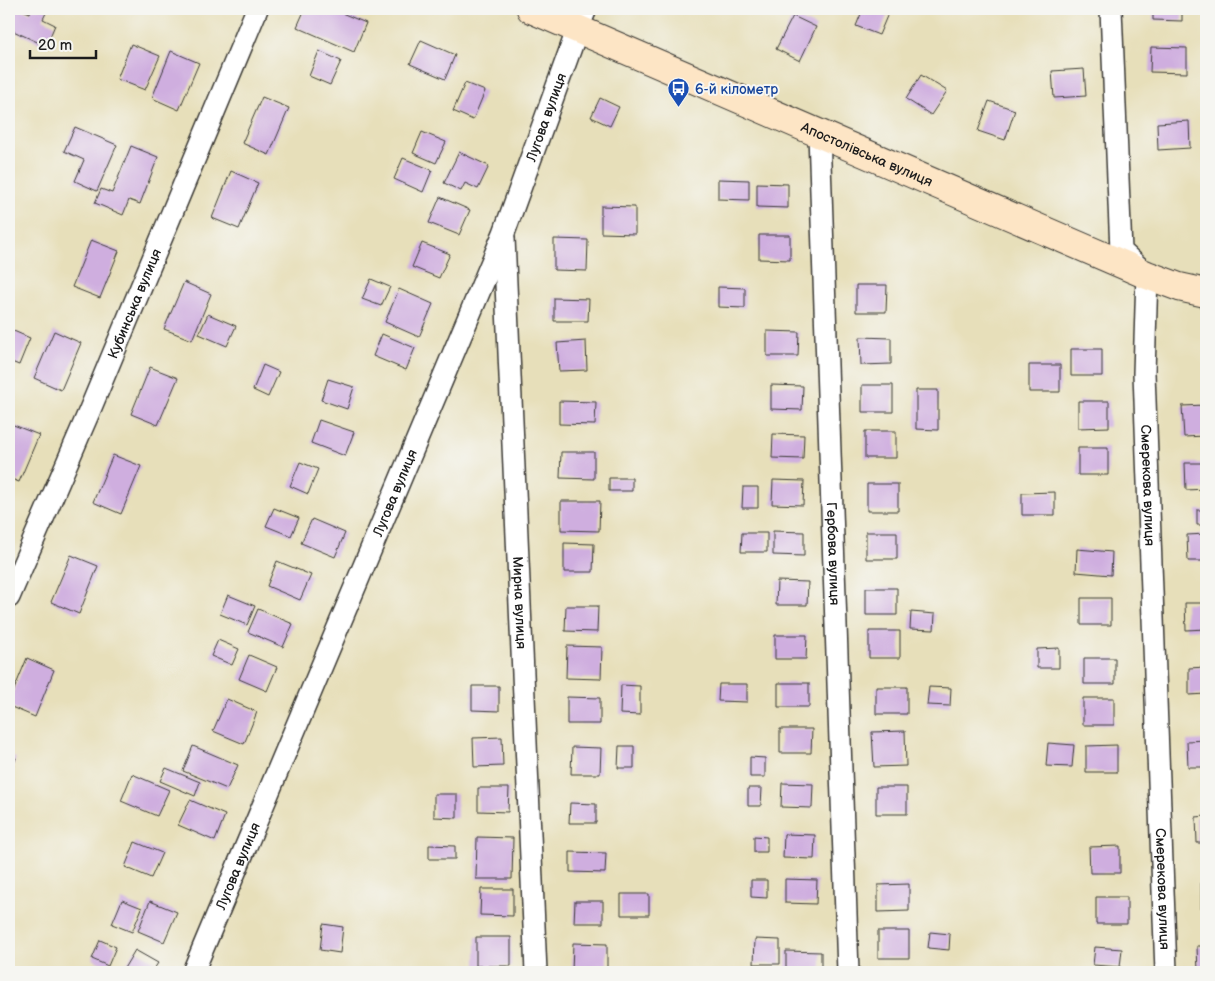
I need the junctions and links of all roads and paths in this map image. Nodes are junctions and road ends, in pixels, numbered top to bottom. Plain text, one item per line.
1 (257, 9) edge
2 (532, 9) edge
3 (1111, 9) edge
4 (582, 18) edge
5 (819, 134) junction
6 (504, 233) junction
7 (1148, 275) junction
8 (1206, 293) edge
9 (9, 597) edge
10 (194, 972) edge
11 (536, 972) edge
12 (848, 972) edge
13 (1166, 972) edge

1 - 9 street, Кубинська вулиця
2 - 4 street, Апостолівська вулиця
3 - 7 street
4 - 5 street, Апостолівська вулиця
4 - 6 street, Лугова вулиця
5 - 7 street, Апостолівська вулиця
5 - 12 street, Гербова вулиця
6 - 10 street, Лугова вулиця
6 - 11 street, Мирна вулиця
7 - 8 street, Апостолівська вулиця
7 - 13 street, Смерекова вулиця

